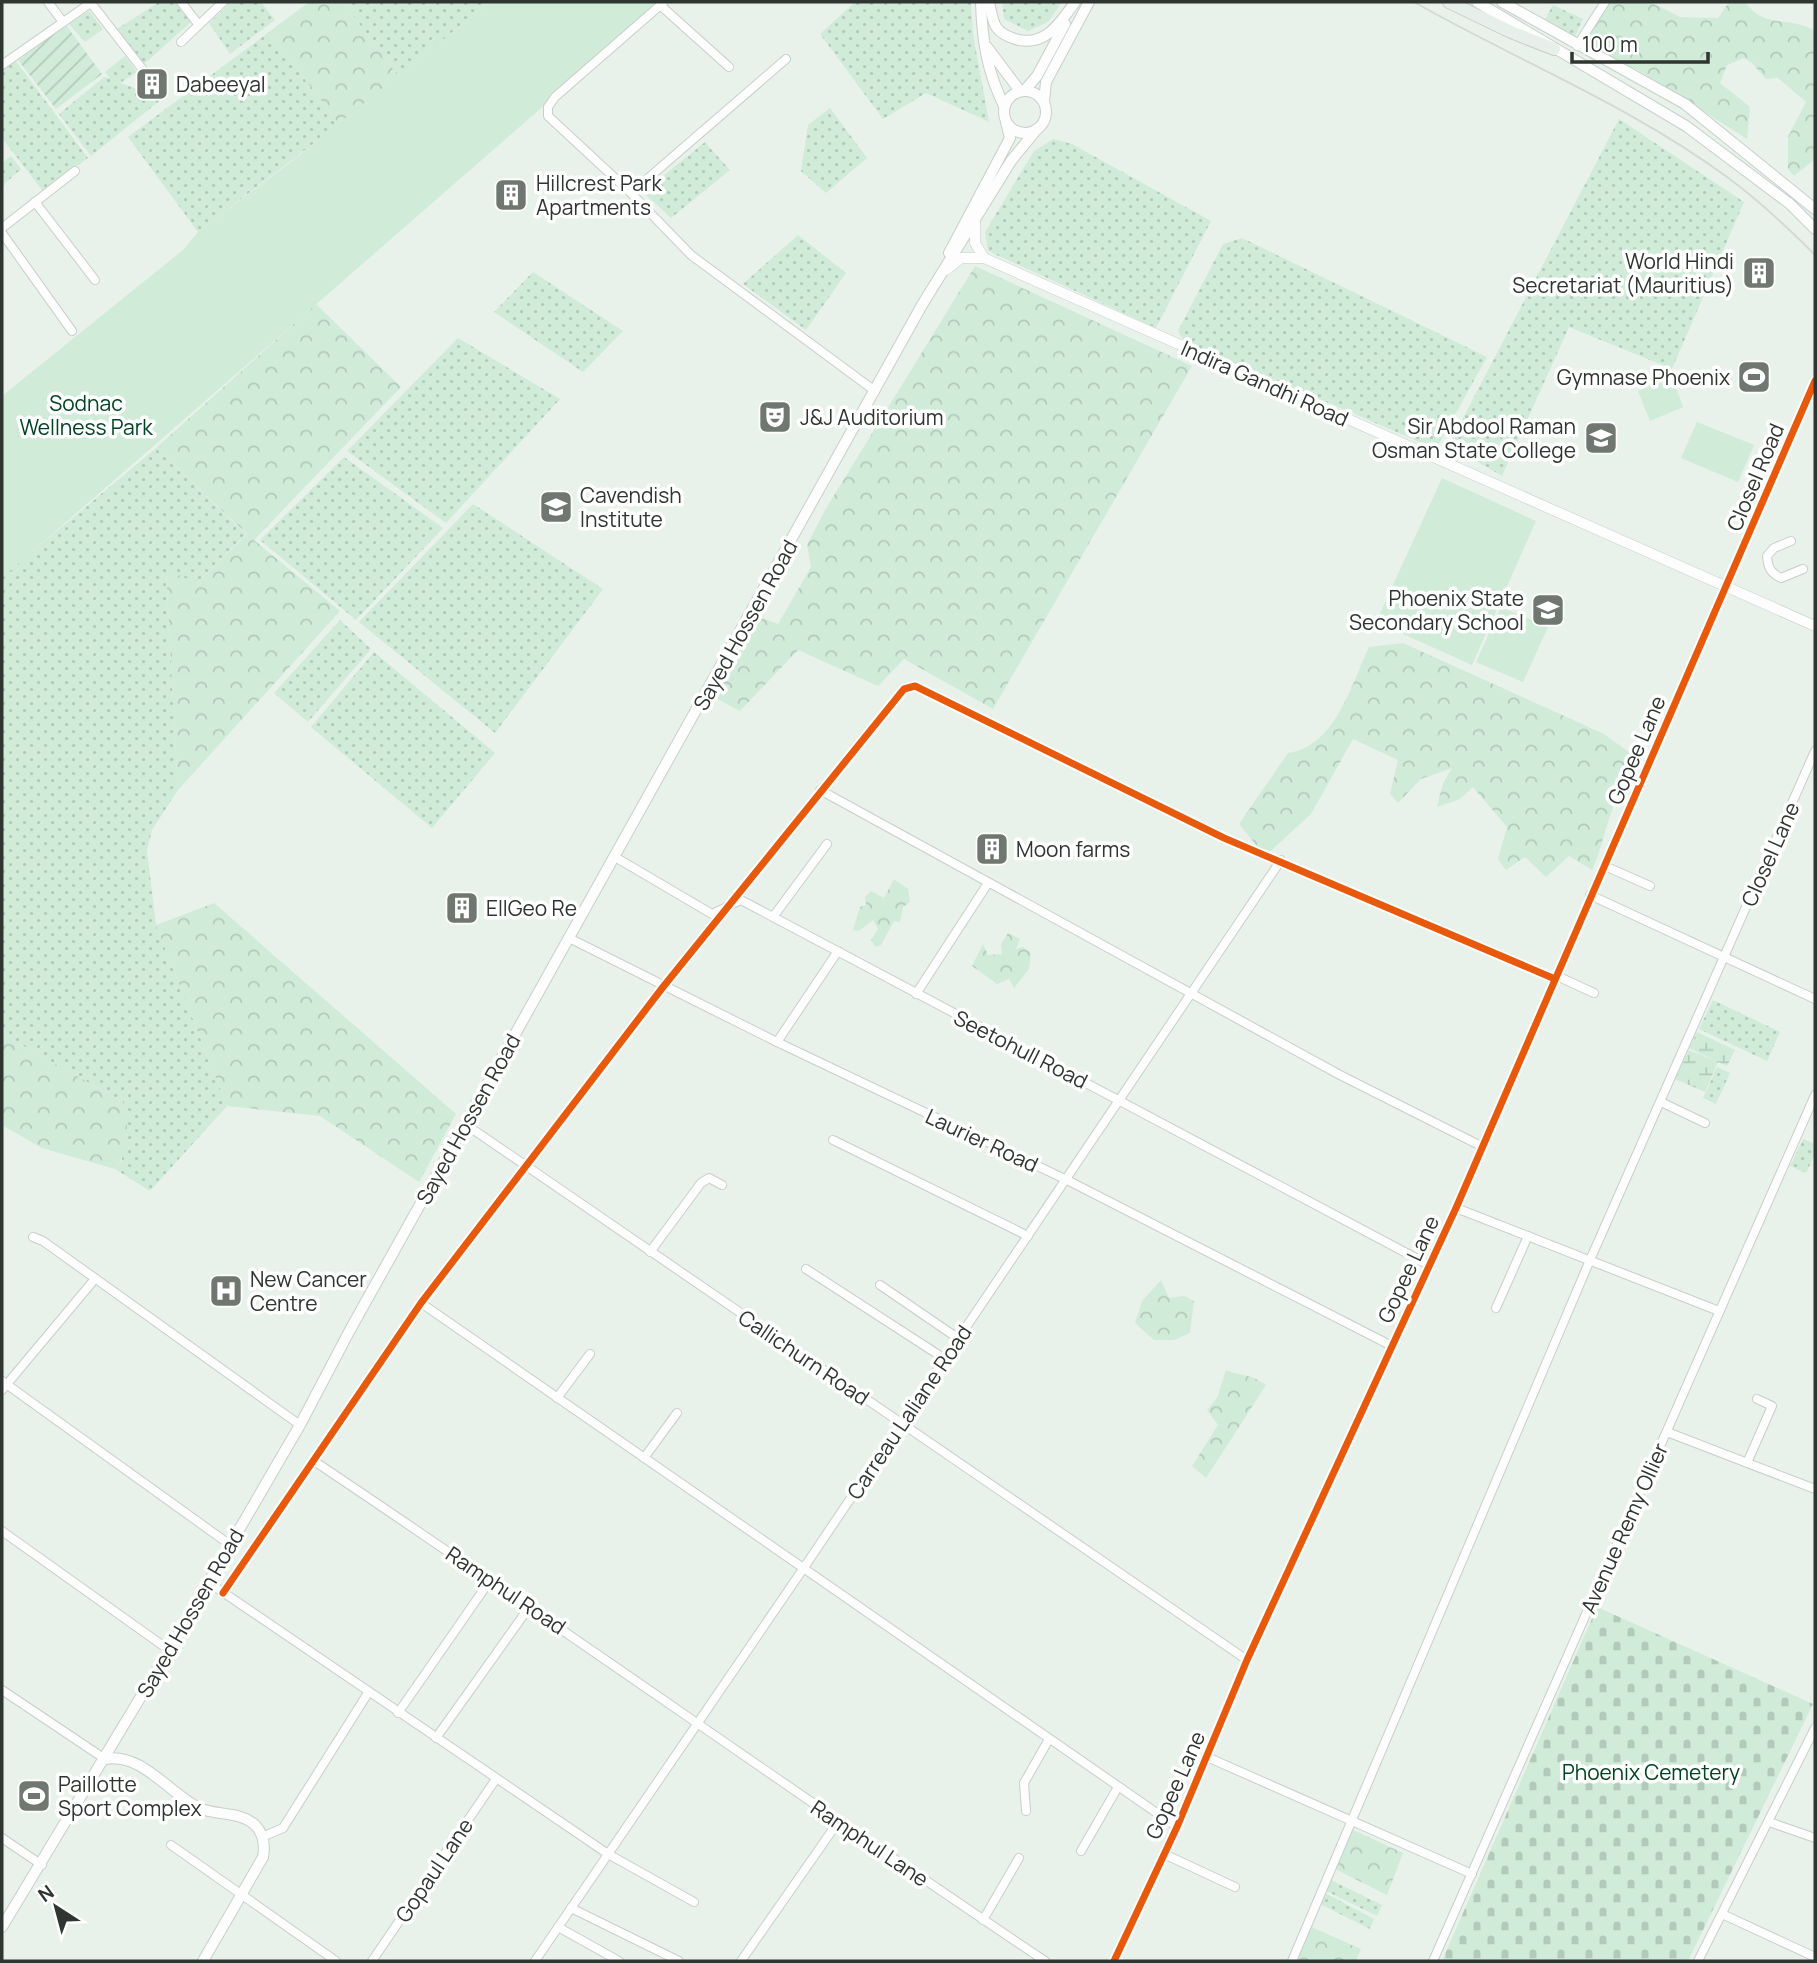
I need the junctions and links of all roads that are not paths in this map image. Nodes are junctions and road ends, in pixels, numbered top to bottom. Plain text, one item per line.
1 (48, 2) edge
2 (92, 2) edge
3 (181, 2) edge
4 (223, 2) edge
5 (981, 2) edge
6 (989, 2) edge
7 (1076, 2) edge
8 (1089, 2) edge
9 (1449, 2) edge
10 (1477, 2) edge
11 (1502, 2) edge
12 (1605, 2) edge
13 (662, 3) edge
14 (63, 22) junction
15 (199, 25) junction
16 (982, 38) junction
17 (181, 42) dead end
18 (1577, 46) junction
19 (1554, 49) junction
20 (786, 59) dead end
21 (2, 65) edge
22 (729, 67) dead end
23 (147, 75) dead end
24 (1023, 91) junction
25 (1044, 102) junction
26 (1004, 106) junction
27 (1006, 122) junction
28 (1037, 129) junction
29 (75, 172) dead end
30 (631, 193) junction
31 (35, 202) junction
32 (1815, 209) edge
33 (975, 223) junction
34 (2, 228) edge
35 (1815, 229) edge
36 (2, 233) edge
37 (984, 258) junction
38 (941, 276) junction
39 (95, 280) dead end
40 (929, 293) junction
41 (72, 331) dead end
42 (1815, 381) edge
43 (875, 391) junction
44 (1791, 541) dead end
45 (1803, 569) dead end
46 (1726, 587) junction
47 (1815, 626) edge
48 (1815, 751) edge
49 (820, 790) junction
50 (827, 844) dead end
51 (615, 857) junction
52 (1281, 860) junction
53 (1605, 866) junction
54 (988, 883) junction
55 (1650, 886) dead end
56 (1590, 895) junction
57 (727, 907) junction
58 (774, 917) junction
59 (569, 938) junction
60 (838, 951) junction
61 (1725, 957) junction
62 (1556, 978) junction
63 (663, 987) junction
64 (1192, 993) junction
65 (1594, 993) dead end
66 (916, 994) junction
67 (1815, 999) edge
68 (777, 1042) junction
69 (1815, 1096) edge
70 (1120, 1100) junction
71 (1661, 1101) junction
72 (1705, 1123) dead end
73 (465, 1124) junction
74 (832, 1140) dead end
75 (1480, 1146) junction
76 (527, 1168) junction
77 (1067, 1180) junction
78 (722, 1185) dead end
79 (1456, 1208) junction
80 (1028, 1236) junction
81 (1528, 1236) junction
82 (33, 1237) dead end
83 (650, 1252) junction
84 (1590, 1261) junction
85 (1429, 1265) junction
86 (806, 1269) dead end
87 (94, 1280) junction
88 (880, 1284) dead end
89 (421, 1303) junction
90 (1496, 1308) dead end
91 (1719, 1311) junction
92 (959, 1339) junction
93 (1392, 1346) junction
94 (590, 1354) dead end
95 (945, 1359) junction
96 (3, 1385) edge
97 (557, 1398) junction
98 (1757, 1399) dead end
99 (677, 1413) dead end
100 (900, 1423) junction
101 (300, 1425) junction
102 (1667, 1432) junction
103 (643, 1458) junction
104 (314, 1461) junction
105 (1746, 1463) junction
106 (1815, 1489) edge
107 (2, 1531) edge
108 (229, 1545) junction
109 (803, 1569) junction
110 (491, 1579) junction
111 (208, 1581) junction
112 (223, 1593) junction
113 (530, 1606) junction
114 (169, 1650) junction
115 (1247, 1660) junction
116 (2, 1690) edge
117 (368, 1693) junction
118 (398, 1713) junction
119 (697, 1723) junction
120 (1815, 1728) edge
121 (122, 1730) junction
122 (436, 1738) junction
123 (1049, 1739) junction
124 (126, 1757) junction
125 (1208, 1757) junction
126 (105, 1759) junction
127 (496, 1780) junction
128 (1118, 1787) junction
129 (1026, 1811) dead end
130 (1352, 1821) junction
131 (838, 1822) junction
132 (1769, 1822) junction
133 (1177, 1827) junction
134 (262, 1837) junction
135 (2, 1838) edge
136 (1815, 1838) edge
137 (171, 1845) dead end
138 (1082, 1851) dead end
139 (608, 1854) junction
140 (1164, 1854) junction
141 (1019, 1858) dead end
142 (42, 1865) junction
143 (1472, 1874) junction
144 (1235, 1887) dead end
145 (244, 1894) junction
146 (694, 1902) dead end
147 (571, 1908) junction
148 (1722, 1914) junction
149 (983, 1920) junction
150 (2, 1927) edge
151 (558, 1927) junction
152 (1815, 1958) edge
153 (203, 1961) edge
154 (336, 1961) edge
155 (372, 1961) edge
156 (535, 1961) edge
157 (619, 1961) edge
158 (679, 1961) edge
159 (741, 1961) edge
160 (1045, 1961) edge
161 (1114, 1961) edge
162 (1292, 1961) edge
163 (1433, 1961) edge
164 (1698, 1961) edge

1 - 14 street
2 - 14 street
2 - 23 street
3 - 15 street
4 - 15 street
5 - 16 main road
6 - 7 main road
7 - 24 main road
8 - 25 main road
9 - 19 highway
10 - 19 main road
11 - 18 main road
12 - 18 street
13 - 22 street
13 - 30 street
14 - 21 street
15 - 17 street
16 - 24 main road
16 - 26 main road
18 - 32 main road
19 - 35 main road
20 - 30 street
24 - 25 main road
24 - 26 main road
25 - 28 main road
26 - 27 main road
27 - 28 main road
27 - 40 main road
28 - 33 main road
29 - 31 street
30 - 43 street
31 - 34 street
31 - 39 street
33 - 37 street
33 - 38 main road
36 - 41 street
37 - 38 street
37 - 46 street, Indira Gandhi Road
38 - 40 main road
40 - 43 main road, Sayed Hossen Road
42 - 46 street, Closel Road
43 - 51 main road, Sayed Hossen Road
44 - 45 street
46 - 47 street, Indira Gandhi Road
46 - 53 street, Gopee Lane
48 - 61 street, Closel Lane
49 - 52 street
49 - 54 street
49 - 57 street
50 - 58 street
51 - 57 street, Seetohull Road
51 - 59 main road, Sayed Hossen Road
52 - 62 street
52 - 64 street, Carreau Laliane Road
53 - 55 street
53 - 56 street, Gopee Lane
54 - 64 street
54 - 66 street
56 - 61 street
56 - 62 street, Gopee Lane
57 - 58 street, Seetohull Road
57 - 63 street
58 - 60 street, Seetohull Road
59 - 63 street, Laurier Road
59 - 73 main road, Sayed Hossen Road
60 - 66 street, Seetohull Road
60 - 68 street
61 - 67 street
61 - 71 street, Closel Lane
62 - 65 street
62 - 75 street, Gopee Lane
63 - 68 street, Laurier Road
63 - 76 street
64 - 70 street, Carreau Laliane Road
64 - 75 street
66 - 70 street, Seetohull Road
68 - 77 street, Laurier Road
69 - 91 street, Avenue Remy Ollier
70 - 77 street, Carreau Laliane Road
70 - 85 street, Seetohull Road
71 - 72 street
71 - 84 street, Closel Lane
73 - 76 street, Callichurn Road
73 - 101 main road, Sayed Hossen Road
74 - 80 street
75 - 79 street, Gopee Lane
76 - 83 street, Callichurn Road
76 - 89 street
77 - 80 street, Carreau Laliane Road
77 - 93 street, Laurier Road
78 - 83 street
79 - 81 street
79 - 85 street, Gopee Lane
80 - 92 street, Carreau Laliane Road
81 - 84 street
81 - 90 street
82 - 87 street
83 - 100 street, Callichurn Road
84 - 91 street
84 - 130 street, Closel Lane
85 - 93 street, Gopee Lane
86 - 95 street
87 - 96 street
87 - 101 street
88 - 92 street
89 - 97 street
89 - 104 street
91 - 102 street, Avenue Remy Ollier
92 - 95 street, Carreau Laliane Road
93 - 115 street, Gopee Lane
94 - 97 street
95 - 100 street, Carreau Laliane Road
96 - 108 street
97 - 103 street
98 - 105 street
99 - 103 street
100 - 109 street, Carreau Laliane Road
100 - 115 street, Callichurn Road
101 - 108 main road, Sayed Hossen Road
102 - 105 street
102 - 143 street, Avenue Remy Ollier
103 - 109 street
104 - 110 street, Ramphul Road
104 - 112 street
105 - 106 street
107 - 114 street
108 - 111 main road, Sayed Hossen Road
109 - 119 street, Carreau Laliane Road
109 - 123 street
110 - 113 street, Ramphul Road
110 - 118 street
111 - 112 street
111 - 114 main road, Sayed Hossen Road
112 - 117 street
113 - 119 street, Ramphul Road
113 - 122 street
114 - 121 main road, Sayed Hossen Road
115 - 125 street, Gopee Lane
116 - 126 street
117 - 118 street
117 - 134 street
118 - 122 street
119 - 131 street, Ramphul Lane
119 - 139 street, Carreau Laliane Road
120 - 132 street
121 - 124 main road
121 - 126 main road, Sayed Hossen Road
122 - 127 street
123 - 128 street
123 - 129 street
124 - 126 main road
124 - 134 main road
125 - 130 street
125 - 133 street, Gopee Lane
126 - 142 main road, Sayed Hossen Road
127 - 139 street
127 - 155 street, Gopaul Lane
128 - 133 street
128 - 138 street
130 - 143 street
130 - 162 street, Closel Lane
131 - 149 street, Ramphul Lane
131 - 159 street
132 - 136 street
132 - 148 street
133 - 140 street, Gopee Lane
134 - 145 main road
135 - 142 street
137 - 145 street
139 - 146 street
139 - 147 street, Carreau Laliane Road
140 - 144 street
140 - 161 street, Gopee Lane
141 - 149 street
142 - 150 main road, Sayed Hossen Road
143 - 163 street, Avenue Remy Ollier
145 - 153 main road
145 - 154 street
147 - 151 street, Carreau Laliane Road
147 - 158 street
148 - 152 street
148 - 164 street
149 - 160 street, Ramphul Lane
151 - 156 street, Carreau Laliane Road
151 - 157 street

